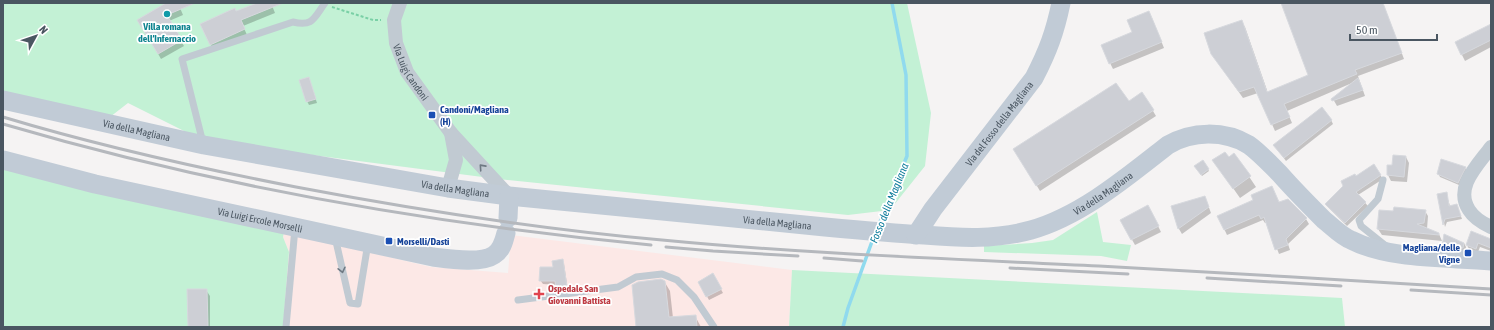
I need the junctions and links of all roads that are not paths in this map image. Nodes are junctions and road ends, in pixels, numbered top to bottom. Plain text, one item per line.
1 (400, 3) edge
2 (1061, 3) edge
3 (327, 5) edge
4 (3, 100) edge
5 (452, 133) junction
6 (204, 145) junction
7 (1491, 147) edge
8 (3, 160) edge
9 (1383, 180) dead end
10 (448, 188) junction
11 (509, 196) junction
12 (295, 227) junction
13 (1491, 227) edge
14 (907, 234) junction
15 (334, 236) junction
16 (368, 243) junction
17 (1395, 254) junction
18 (1491, 261) edge
19 (518, 300) dead end
20 (286, 327) edge
21 (714, 327) edge

1 - 5 street, Via Luigi Candoni
2 - 14 main road, Via del Fosso della Magliana
3 - 6 lane
4 - 6 main road, Via della Magliana
5 - 10 street, Via Luigi Candoni
11 -> 5 street, Via Luigi Candoni
6 - 10 main road, Via della Magliana
7 - 13 street
8 - 12 main road, Via Luigi Ercole Morselli
9 - 17 lane
10 - 11 main road, Via della Magliana
11 - 14 main road, Via della Magliana
11 - 16 main road, Via Luigi Ercole Morselli
12 - 15 main road, Via Luigi Ercole Morselli
12 - 20 lane
14 - 17 main road, Via della Magliana
15 - 16 main road, Via Luigi Ercole Morselli
15 -> 16 lane
17 - 18 main road, Via della Magliana
19 - 21 lane

